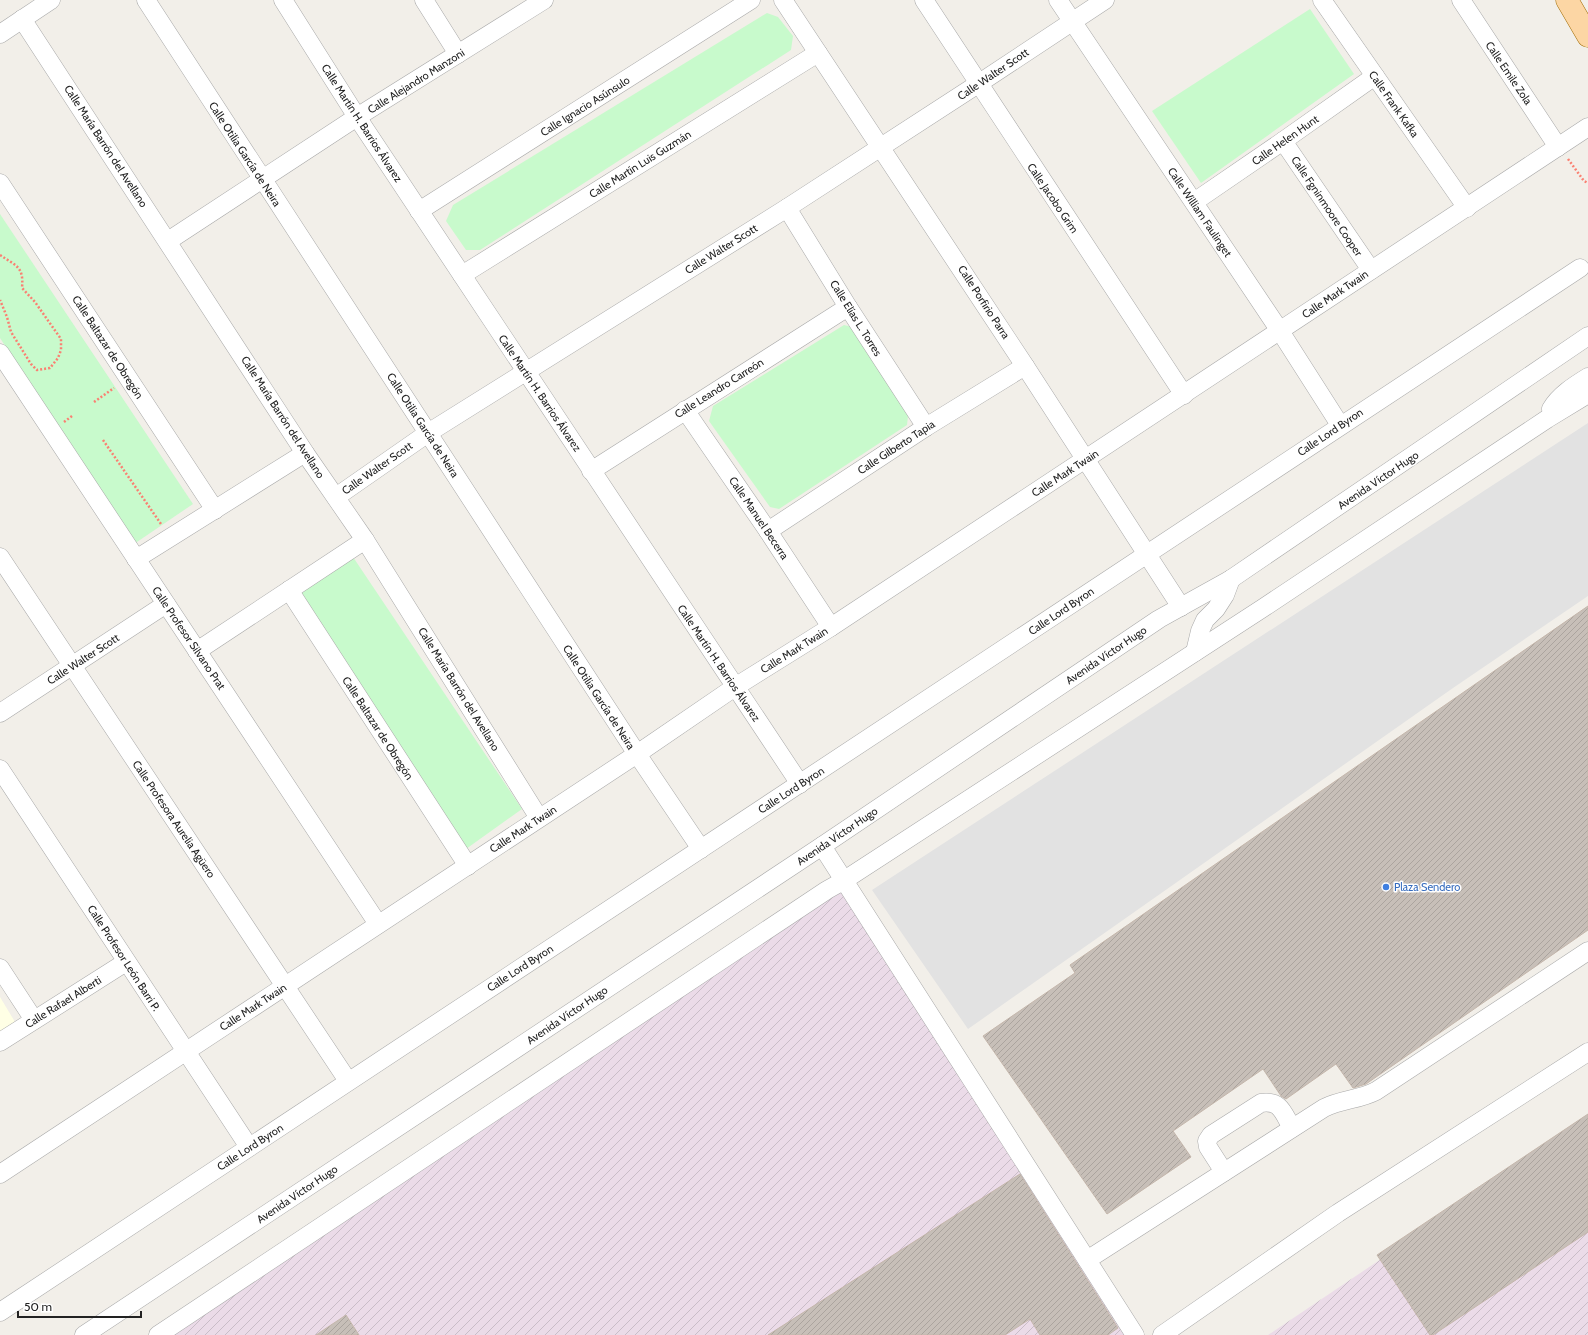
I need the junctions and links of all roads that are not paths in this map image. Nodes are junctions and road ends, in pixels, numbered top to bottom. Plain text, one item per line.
1 (51, 0) edge
2 (146, 0) edge
3 (283, 0) edge
4 (424, 0) edge
5 (544, 0) edge
6 (752, 0) edge
7 (783, 0) edge
8 (924, 0) edge
9 (1058, 0) edge
10 (1105, 0) edge
11 (1322, 0) edge
12 (1461, 0) edge
13 (1567, 0) edge
14 (22, 19) junction
15 (1072, 22) junction
16 (0, 34) edge
17 (1588, 36) edge
18 (818, 52) junction
19 (458, 54) junction
20 (1375, 76) junction
21 (978, 84) junction
22 (357, 118) junction
23 (1588, 127) edge
24 (1283, 141) junction
25 (881, 146) junction
26 (1558, 147) junction
27 (262, 179) junction
28 (0, 184) edge
29 (1194, 202) junction
30 (787, 208) junction
31 (1467, 208) junction
32 (419, 211) junction
33 (168, 241) junction
34 (1580, 268) dead end
35 (1371, 270) junction
36 (462, 275) junction
37 (848, 307) junction
38 (1280, 331) junction
39 (1588, 336) edge
40 (0, 353) edge
41 (1025, 366) junction
42 (525, 371) junction
43 (1588, 377) edge
44 (1588, 394) edge
45 (1184, 395) junction
46 (685, 410) junction
47 (1547, 419) junction
48 (1340, 425) junction
49 (926, 428) junction
50 (428, 433) junction
51 (306, 453) junction
52 (1085, 459) junction
53 (591, 471) junction
54 (336, 497) junction
55 (215, 510) junction
56 (768, 531) junction
57 (365, 540) junction
58 (1147, 554) junction
59 (0, 557) edge
60 (136, 559) junction
61 (1231, 579) junction
62 (289, 590) junction
63 (166, 604) junction
64 (1181, 607) junction
65 (831, 627) junction
66 (197, 651) junction
67 (1195, 652) junction
68 (71, 666) junction
69 (735, 687) junction
70 (0, 713) edge
71 (637, 754) junction
72 (0, 769) edge
73 (800, 784) junction
74 (539, 818) junction
75 (822, 846) junction
76 (701, 849) junction
77 (468, 866) junction
78 (843, 881) junction
79 (378, 924) junction
80 (1588, 951) edge
81 (126, 962) junction
82 (0, 968) edge
83 (286, 985) junction
84 (34, 1020) junction
85 (0, 1042) edge
86 (185, 1051) junction
87 (1588, 1052) edge
88 (348, 1081) junction
89 (1292, 1128) junction
90 (249, 1147) junction
91 (1224, 1172) junction
92 (0, 1174) edge
93 (1087, 1260) junction
94 (0, 1312) edge
95 (84, 1335) edge
96 (158, 1335) edge
97 (1135, 1335) edge
98 (1162, 1335) edge

1 - 14 street
2 - 27 street, Calle Otilia García de Neira
3 - 22 street, Calle Martín H. Barrios Álvarez
4 - 19 street
5 - 19 street, Calle Alejandro Manzoni
6 - 32 street, Calle Ignacio Asúnsulo
7 - 18 street, Calle Porfirio Parra
8 - 21 street, Calle Jacobo Grim
9 - 15 street, Calle William Faulinget
10 - 15 street, Calle Walter Scott
11 - 20 street, Calle Frank Kafka
12 - 26 street, Calle Emile Zola
13 - 17 main road
14 - 16 street
14 - 33 street, Calle María Barrón del Avellano
15 - 21 street, Calle Walter Scott
15 - 29 street, Calle William Faulinget
18 - 25 street, Calle Porfirio Parra
18 - 36 street, Calle Martín Luis Guzmán
19 - 22 street, Calle Alejandro Manzoni
20 - 24 street, Calle Helen Hunt
20 - 31 street, Calle Frank Kafka
21 - 25 street, Calle Walter Scott
21 - 45 street, Calle Jacobo Grim
22 - 27 street, Calle Alejandro Manzoni
22 - 32 street, Calle Martín H. Barrios Álvarez
23 - 26 street, Calle Mark Twain
24 - 29 street, Calle Helen Hunt
24 - 35 street, Calle Fgninmoore Cooper
25 - 30 street, Calle Walter Scott
25 - 41 street, Calle Porfirio Parra
26 - 31 street, Calle Mark Twain
27 - 33 street, Calle Alejandro Manzoni
27 - 50 street, Calle Otilia García de Neira
28 - 55 street, Calle Baltazar de Obregón
29 - 38 street, Calle William Faulinget
30 - 37 street, Calle Elías L. Torres
30 - 42 street, Calle Walter Scott
31 - 35 street, Calle Mark Twain
32 - 36 street, Calle Martín H. Barrios Álvarez
33 - 51 street, Calle María Barrón del Avellano
34 - 48 street, Calle Lord Byron
35 - 38 street, Calle Mark Twain
36 - 42 street, Calle Martín H. Barrios Álvarez
37 - 46 street, Calle Leandro Carreón
37 - 49 street, Calle Elías L. Torres
38 - 45 street, Calle Mark Twain
38 - 48 street, Calle William Faulinget
39 - 61 street, Avenida Víctor Hugo
40 - 60 street, Calle Profesor Silvano Prat
41 - 49 street, Calle Gilberto Tapia
41 - 52 street, Calle Porfirio Parra
42 - 50 street, Calle Walter Scott
42 - 53 street, Calle Martín H. Barrios Álvarez
43 - 47 street
44 - 47 street
45 - 52 street, Calle Mark Twain
46 - 53 street, Calle Leandro Carreón
46 - 56 street, Calle Manuel Becerra
47 - 67 street
48 - 58 street, Calle Lord Byron
49 - 56 street, Calle Gilberto Tapia
50 - 54 street, Calle Walter Scott
50 - 71 street, Calle Otilia García de Neira
51 - 54 street, Calle María Barrón del Avellano
51 - 55 street
52 - 58 street, Calle Porfirio Parra
52 - 65 street, Calle Mark Twain
53 - 69 street, Calle Martín H. Barrios Álvarez
54 - 57 street, Calle María Barrón del Avellano
55 - 60 street
56 - 65 street, Calle Manuel Becerra
57 - 62 street
57 - 74 street, Calle María Barrón del Avellano
58 - 64 street, Calle Porfirio Parra
58 - 73 street, Calle Lord Byron
59 - 68 street, Calle Profesora Aurelia Agüero
60 - 63 street, Calle Profesor Silvano Prat
61 - 64 street, Avenida Víctor Hugo
61 - 67 street
62 - 66 street
62 - 77 street, Calle Baltazar de Obregón
63 - 66 street, Calle Profesor Silvano Prat
63 - 68 street, Calle Walter Scott
64 - 75 street, Avenida Víctor Hugo
65 - 69 street, Calle Mark Twain
66 - 79 street, Calle Profesor Silvano Prat
67 - 78 street
68 - 70 street, Calle Walter Scott
68 - 83 street, Calle Profesora Aurelia Agüero
69 - 71 street, Calle Mark Twain
69 - 73 street, Calle Martín H. Barrios Álvarez
71 - 74 street, Calle Mark Twain
71 - 76 street, Calle Otilia García de Neira
72 - 81 street, Calle Profesor León Barri P.
73 - 76 street, Calle Lord Byron
74 - 77 street, Calle Mark Twain
75 - 78 street
75 - 95 street, Avenida Víctor Hugo
76 - 88 street, Calle Lord Byron
77 - 79 street, Calle Mark Twain
78 - 93 street
78 - 96 street
79 - 83 street, Calle Mark Twain
80 - 89 street
81 - 84 street, Calle Rafael Alberti
81 - 86 street, Calle Profesor León Barri P.
82 - 84 street
83 - 86 street, Calle Mark Twain
83 - 88 street, Calle Profesora Aurelia Agüero
84 - 85 street, Calle Rafael Alberti
86 - 90 street, Calle Profesor León Barri P.
86 - 92 street, Calle Mark Twain
87 - 98 street
88 - 90 street, Calle Lord Byron
89 - 91 street
89 - 91 street
90 - 94 street, Calle Lord Byron
91 - 93 street
93 - 97 street

